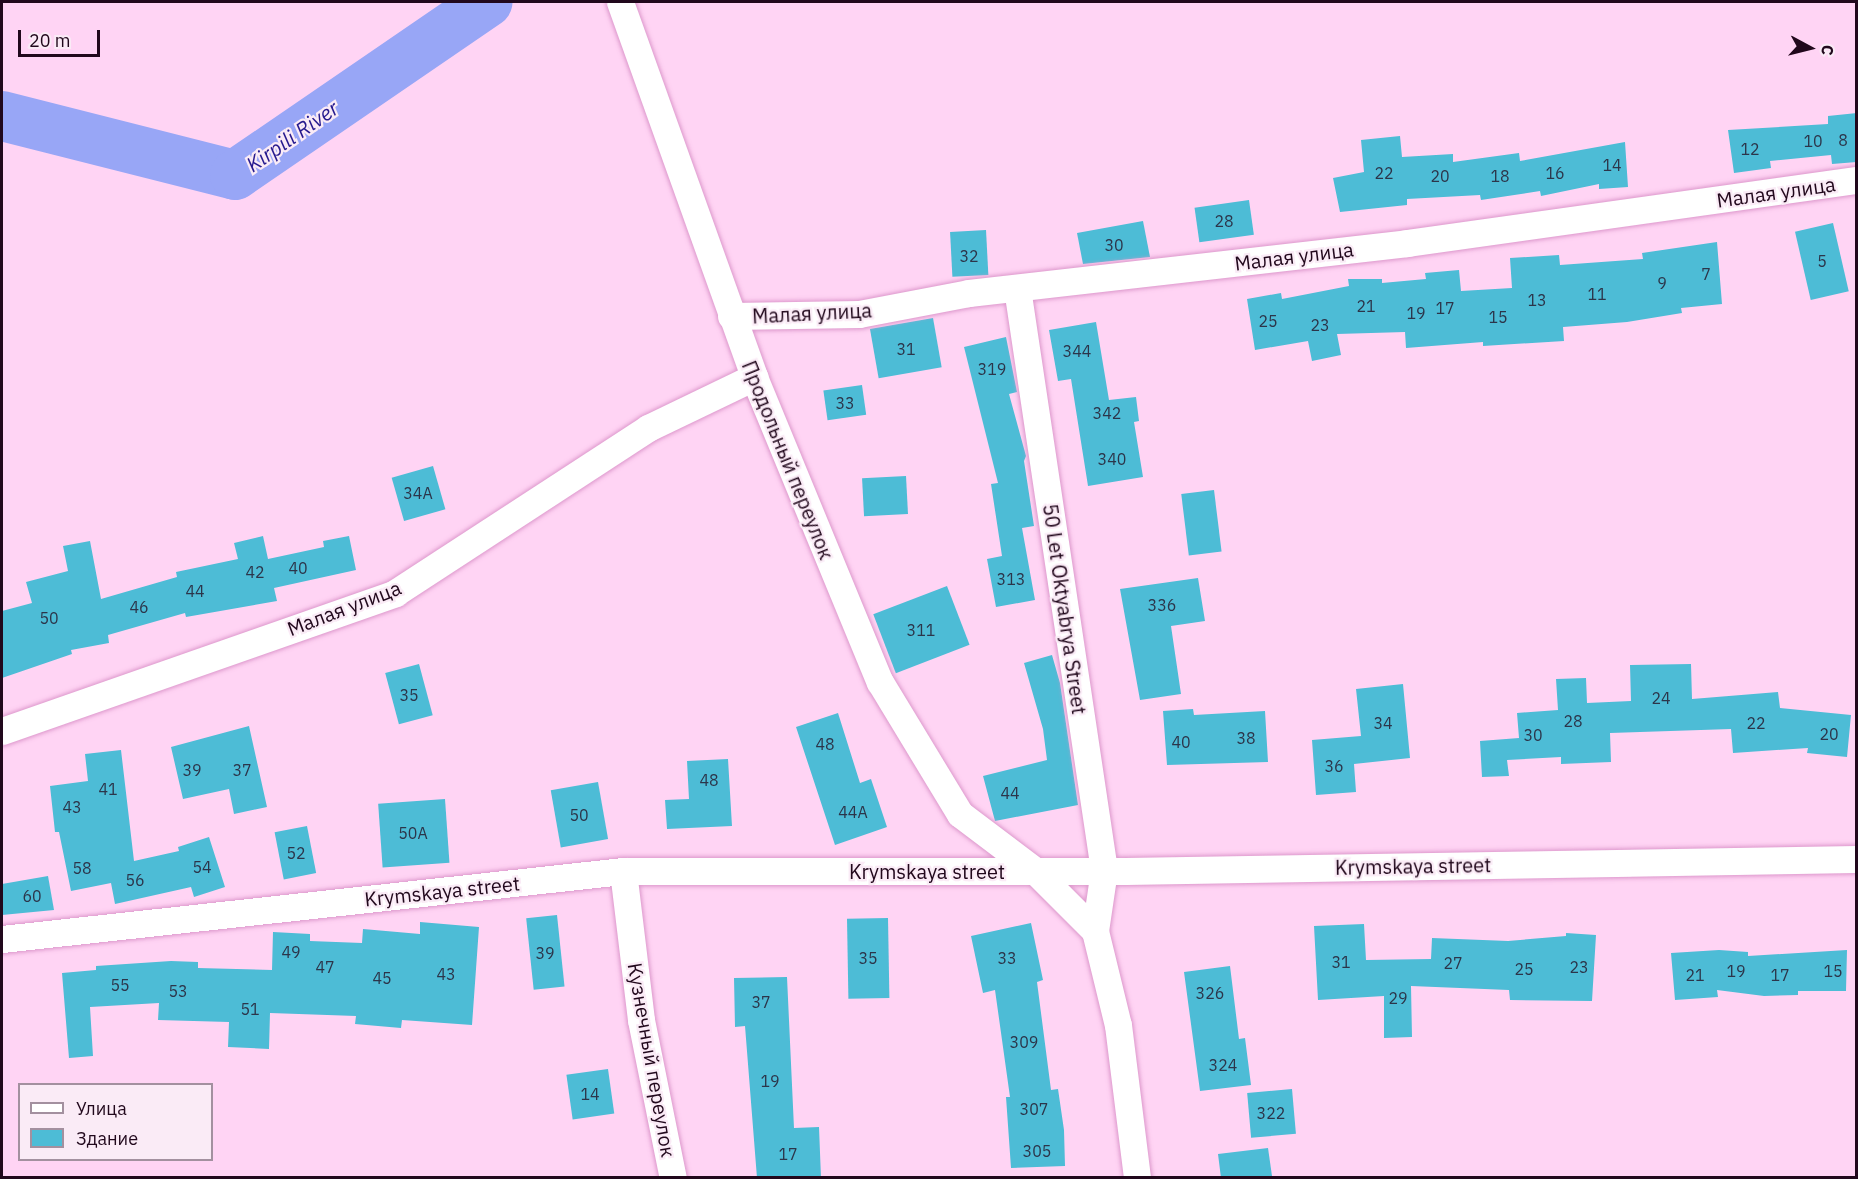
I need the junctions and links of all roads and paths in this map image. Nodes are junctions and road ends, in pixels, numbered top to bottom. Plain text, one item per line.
1 (620, 2) edge
2 (1857, 180) edge
3 (1017, 288) junction
4 (731, 316) junction
5 (753, 377) junction
6 (2, 731) edge
7 (1857, 859) edge
8 (1034, 870) junction
9 (1104, 870) junction
10 (623, 871) junction
11 (1095, 931) junction
12 (2, 939) edge
13 (673, 1178) edge
14 (1137, 1178) edge

1 - 4 street, Продольный переулок
2 - 3 street, Малая улица
3 - 4 street, Малая улица
3 - 9 street, 50 Let Oktyabrya Street
4 - 5 street, Продольный переулок
5 - 6 street, Малая улица
5 - 8 street, Продольный переулок
7 - 9 street, Krymskaya street
8 - 9 street, Krymskaya street
8 - 10 street, Krymskaya street
8 - 11 street
9 - 11 street, 50 Let Oktyabrya Street
10 - 12 street, Krymskaya street
10 - 13 street, Кузнечный переулок
11 - 14 street, 50 Let Oktyabrya Street

